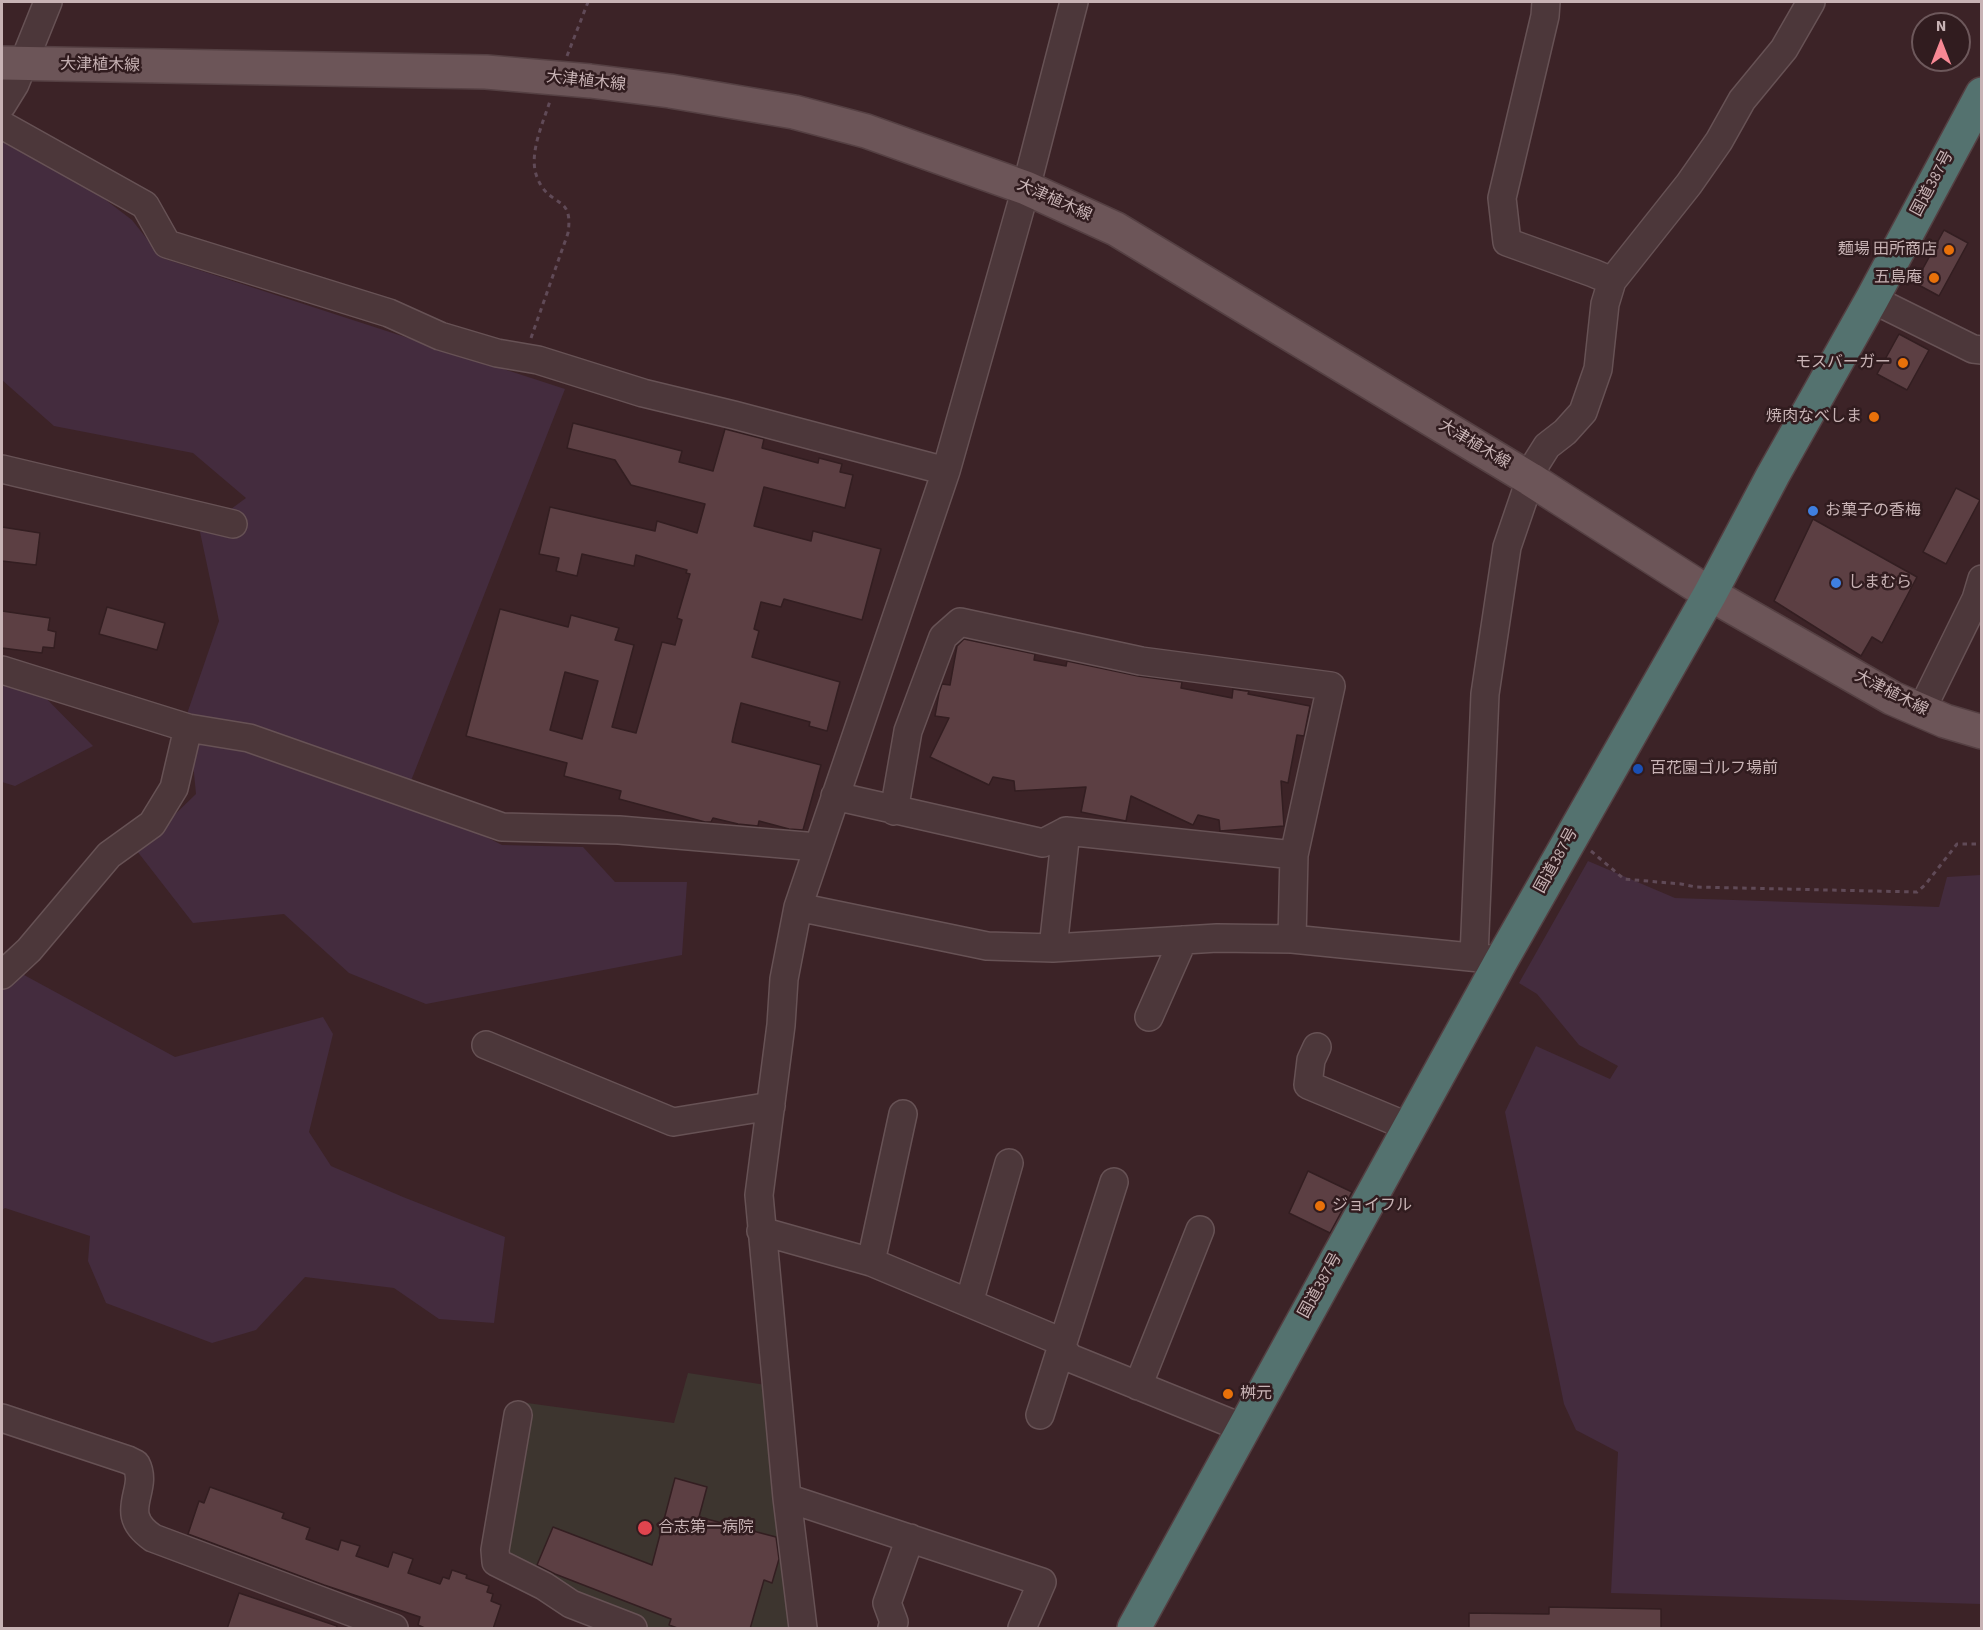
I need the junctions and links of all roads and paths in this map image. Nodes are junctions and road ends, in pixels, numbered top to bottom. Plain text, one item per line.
1 (48, 2) edge
2 (588, 2) edge
3 (1074, 2) edge
4 (1546, 2) edge
5 (1811, 2) edge
6 (12, 64) edge
7 (558, 78) junction
8 (2, 105) edge
9 (1977, 112) edge
10 (2, 125) edge
11 (1026, 188) junction
12 (1612, 281) junction
13 (1872, 299) junction
14 (1982, 350) edge
15 (524, 357) junction
16 (2, 469) edge
17 (946, 471) junction
18 (1530, 479) junction
19 (233, 524) dead end
20 (1982, 579) edge
21 (1710, 594) junction
22 (2, 670) edge
23 (1921, 711) junction
24 (188, 728) junction
25 (1982, 732) edge
26 (835, 796) junction
27 (894, 811) junction
28 (1066, 831) junction
29 (1572, 835) junction
30 (1982, 844) edge
31 (817, 847) junction
32 (1294, 855) junction
33 (798, 907) junction
34 (1292, 939) junction
35 (1183, 940) junction
36 (1053, 948) junction
37 (1487, 959) junction
38 (2, 975) edge
39 (1149, 1017) dead end
40 (486, 1045) dead end
41 (1317, 1047) dead end
42 (771, 1106) junction
43 (903, 1114) dead end
44 (1409, 1127) junction
45 (1009, 1163) dead end
46 (1114, 1182) dead end
47 (1200, 1230) dead end
48 (761, 1231) junction
49 (871, 1262) junction
50 (969, 1303) junction
51 (1062, 1348) junction
52 (1138, 1386) junction
53 (518, 1415) dead end
54 (1040, 1415) dead end
55 (2, 1418) edge
56 (1243, 1428) junction
57 (787, 1498) junction
58 (910, 1538) junction
59 (345, 1620) edge
60 (394, 1629) edge
61 (633, 1629) edge
62 (803, 1629) edge
63 (892, 1629) edge
64 (1022, 1629) edge
65 (1134, 1629) edge

1 - 6 street
2 - 7 path
3 - 11 street
4 - 12 street
5 - 12 street
6 - 7 main road, 大津植木線
6 - 8 street
7 - 11 main road, 大津植木線
7 - 15 path
9 - 13 highway, 国道387号
10 - 15 street
11 - 17 street
11 - 18 main road, 大津植木線
12 - 18 street
13 - 14 street
13 - 21 highway, 国道387号
15 - 17 street
16 - 19 street
17 - 26 street
18 - 21 main road, 大津植木線
18 - 37 street
20 - 23 street
21 - 23 main road, 大津植木線
21 - 29 highway, 国道387号
22 - 24 street
23 - 25 main road, 大津植木線
24 - 31 street
24 - 38 street
26 - 27 street
26 - 31 street
27 - 28 street
27 - 32 street
28 - 32 street
28 - 36 street
29 - 30 path
29 - 37 highway, 国道387号
31 - 33 street
32 - 34 street
33 - 36 street
33 - 42 street
34 - 35 street
34 - 37 street
35 - 36 street
35 - 39 street
37 - 44 highway, 国道387号
40 - 42 street
41 - 44 street
42 - 48 street
43 - 49 street
44 - 56 highway, 国道387号
45 - 50 street
46 - 51 street
47 - 52 street
48 - 49 street
48 - 57 street
49 - 50 street
50 - 51 street
51 - 52 street
51 - 54 street
52 - 56 street
53 - 61 street
55 - 59 street
56 - 65 highway, 国道387号
57 - 58 street
57 - 62 street
58 - 63 street
58 - 64 street
59 - 60 street

